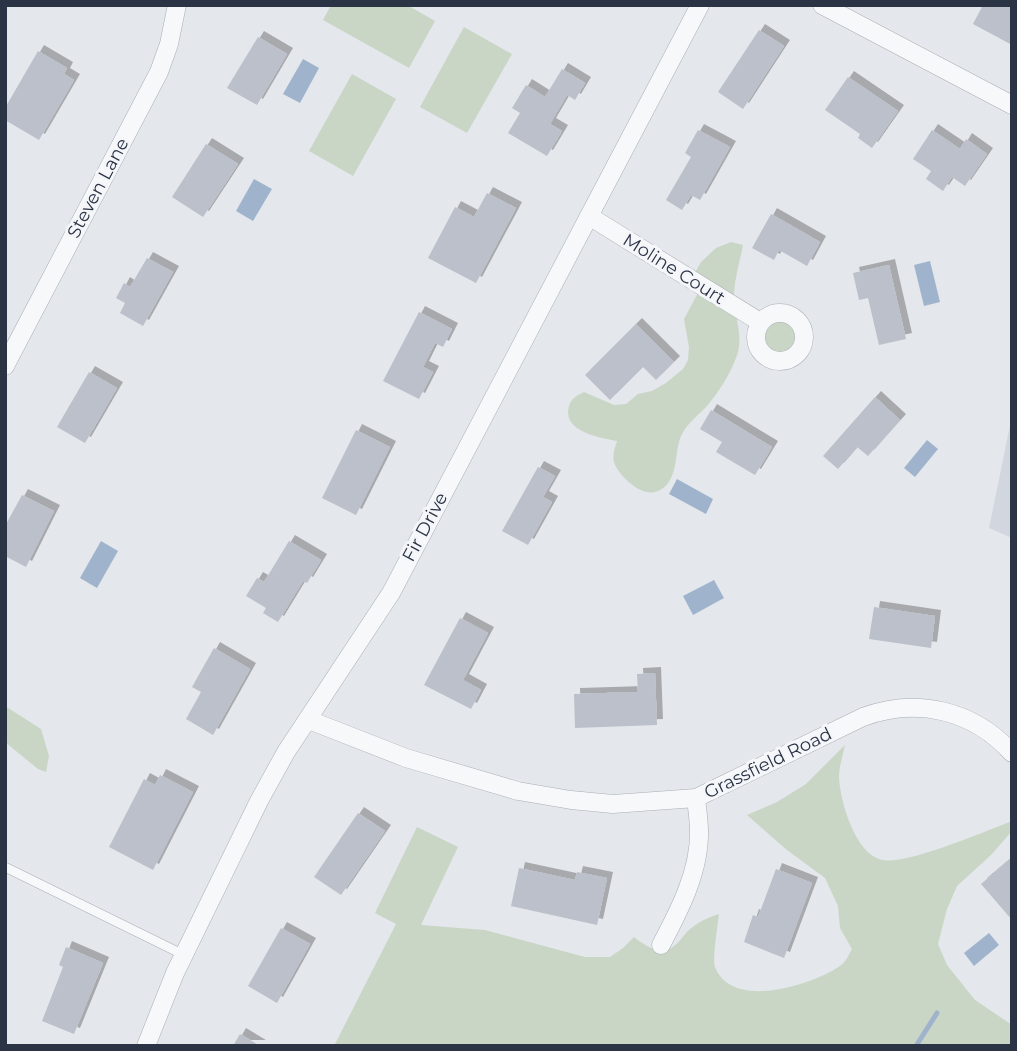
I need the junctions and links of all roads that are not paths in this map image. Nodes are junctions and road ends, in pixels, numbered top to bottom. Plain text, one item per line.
1 (177, 5) edge
2 (700, 5) edge
3 (822, 5) edge
4 (1012, 105) edge
5 (589, 216) junction
6 (760, 322) dead end
7 (5, 366) edge
8 (309, 720) junction
9 (1012, 753) edge
10 (696, 798) junction
11 (5, 867) edge
12 (661, 945) dead end
13 (184, 955) junction
14 (146, 1046) edge

1 - 7 street, Steven Lane
2 - 5 street, Fir Drive
3 - 4 street
5 - 6 street, Moline Court
5 - 8 street, Fir Drive
8 - 10 street, Grassfield Road
8 - 13 street, Fir Drive
9 - 10 street, Grassfield Road
10 - 12 street
11 - 13 lane
13 - 14 street, Fir Drive

